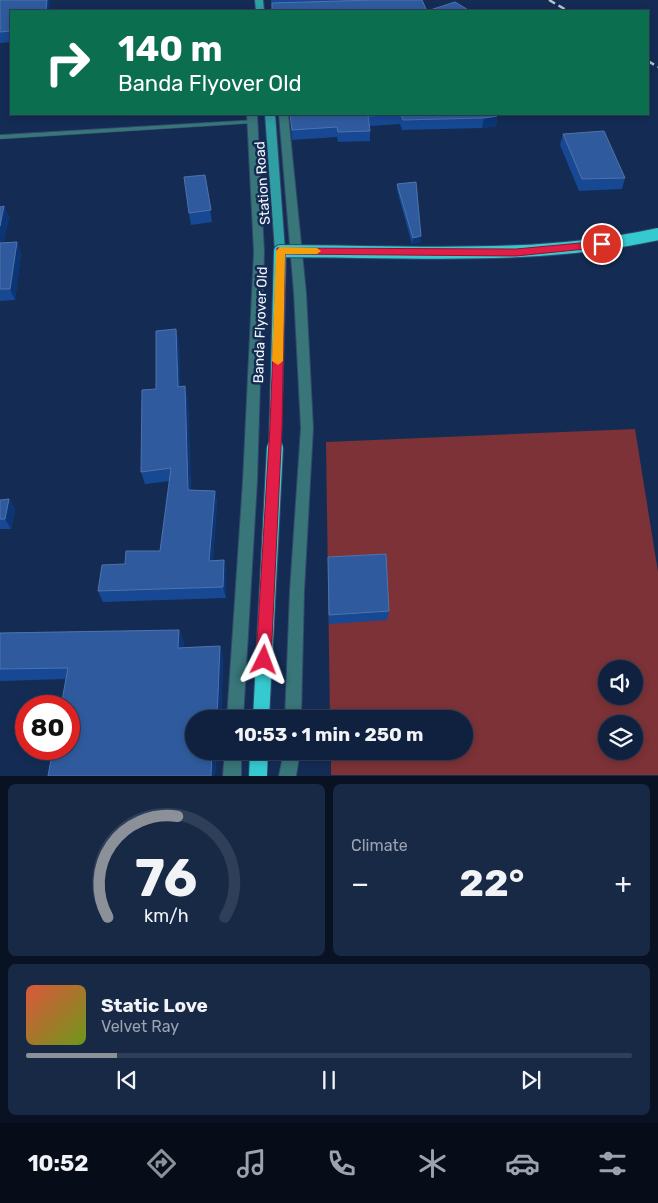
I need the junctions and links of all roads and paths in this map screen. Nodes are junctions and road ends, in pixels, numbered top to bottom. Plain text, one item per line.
1 (270, 115) edge
2 (283, 115) edge
3 (252, 118) edge
4 (0, 137) edge
5 (658, 234) edge
6 (280, 251) junction
7 (236, 710) edge
8 (261, 710) edge
9 (293, 710) edge
10 (233, 760) edge
11 (259, 760) edge
12 (291, 760) edge
13 (232, 776) edge
14 (258, 776) edge
15 (288, 776) edge

1 - 6 main road, Station Road
2 - 9 street
3 - 4 lane
3 - 7 street
5 - 6 highway, Banda Flyover Old, bridge
6 - 8 highway, Banda Flyover Old, bridge
10 - 13 street
11 - 14 highway
12 - 15 street

